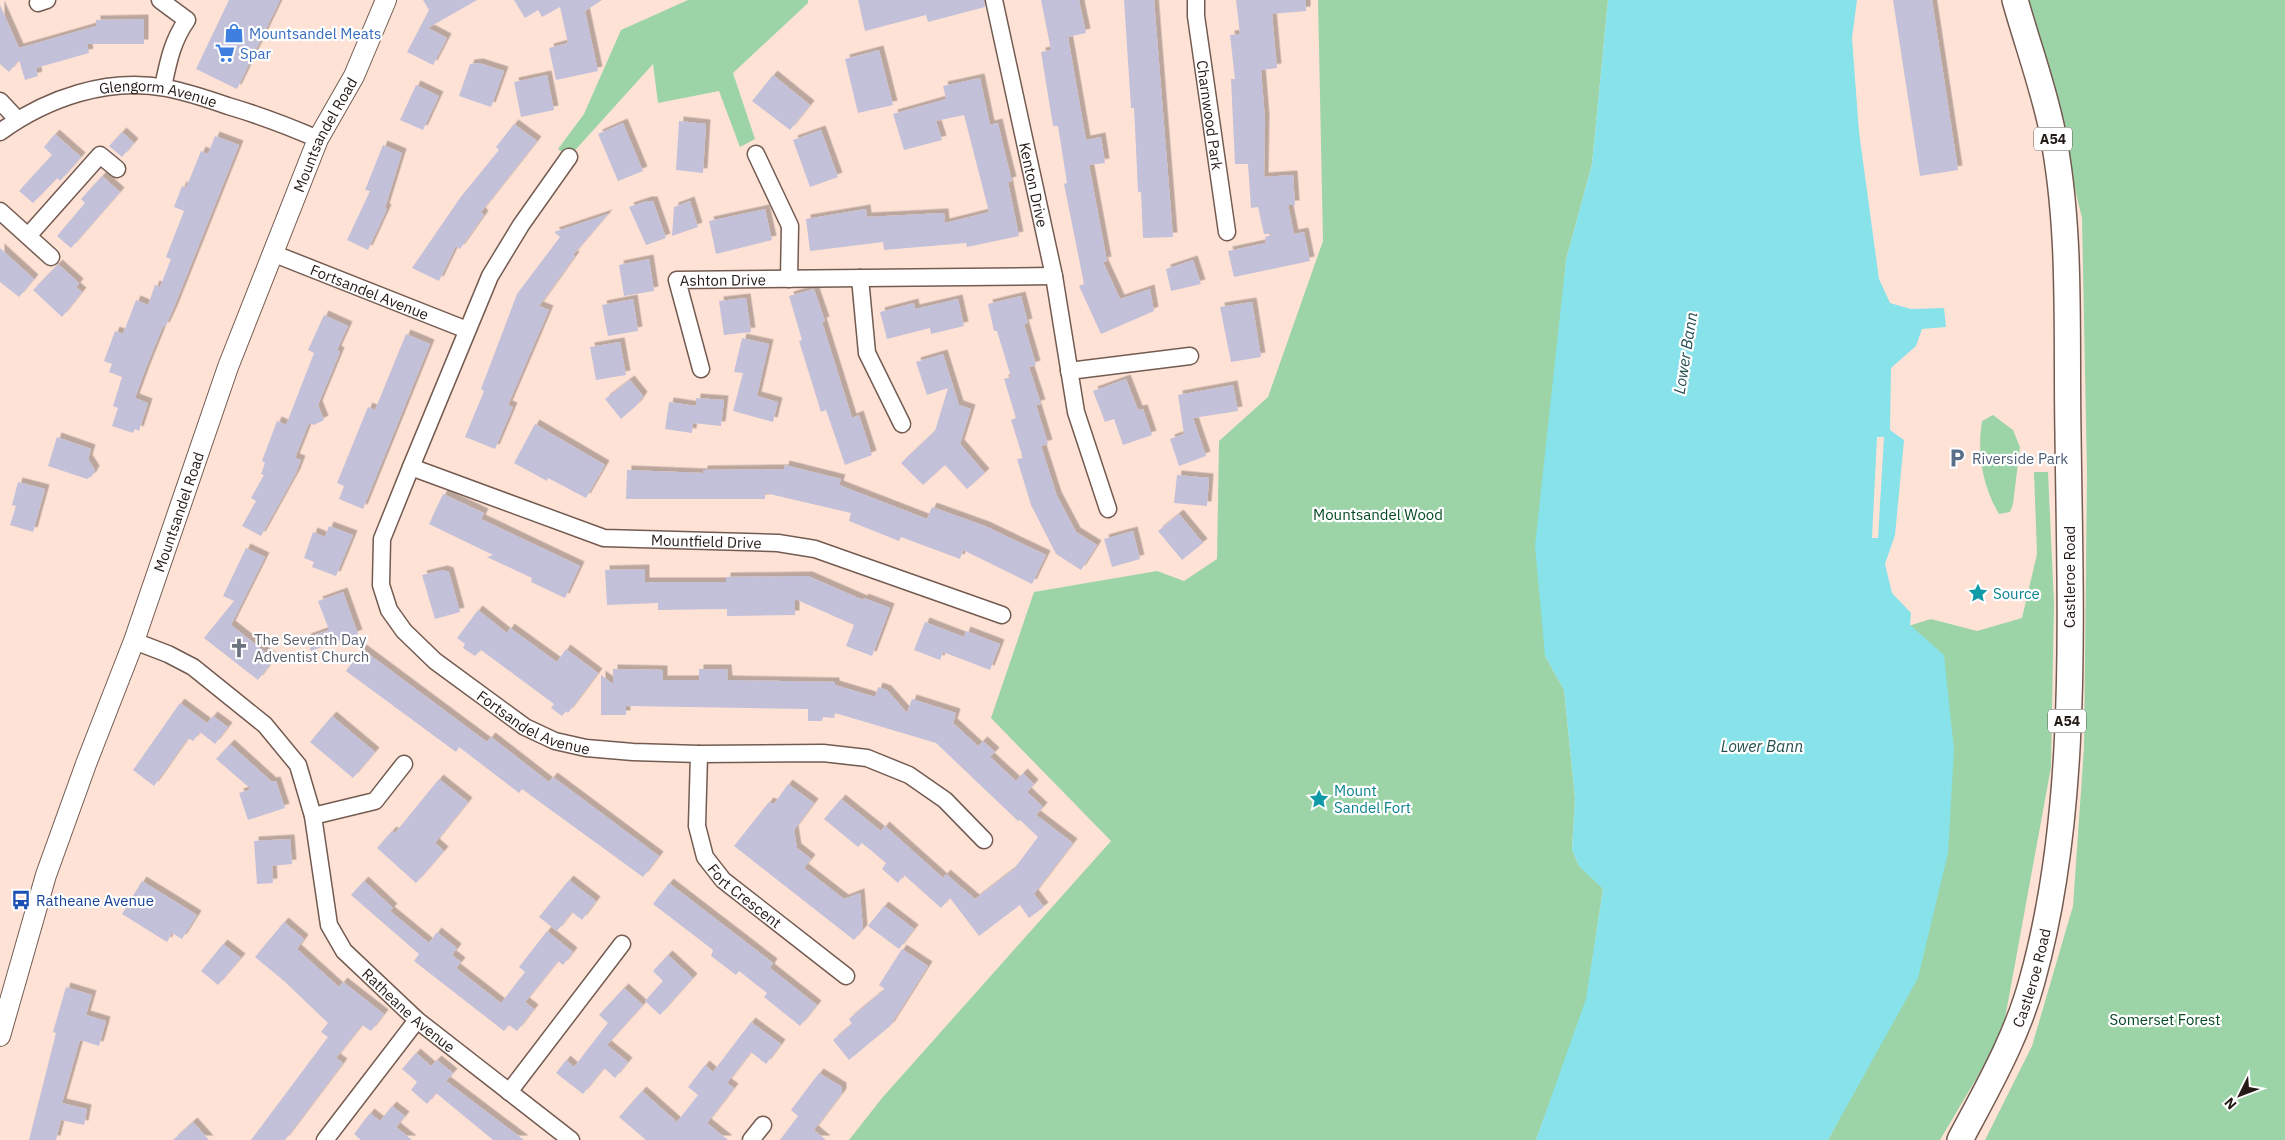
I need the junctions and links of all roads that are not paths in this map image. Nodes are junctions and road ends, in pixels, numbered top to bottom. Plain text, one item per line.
1 (160, 0) edge
2 (386, 0) edge
3 (994, 0) edge
4 (1196, 0) edge
5 (2015, 0) edge
6 (163, 87) junction
7 (0, 101) edge
8 (17, 120) junction
9 (0, 132) edge
10 (318, 139) junction
11 (756, 154) dead end
12 (568, 157) dead end
13 (116, 169) dead end
14 (0, 211) edge
15 (1227, 232) dead end
16 (28, 236) junction
17 (272, 254) junction
18 (51, 257) dead end
19 (1054, 276) junction
20 (860, 278) junction
21 (789, 279) junction
22 (467, 330) junction
23 (1190, 356) dead end
24 (701, 369) dead end
25 (1069, 371) junction
26 (902, 424) dead end
27 (411, 467) junction
28 (1108, 509) dead end
29 (1002, 615) dead end
30 (134, 642) junction
31 (699, 754) junction
32 (404, 764) dead end
33 (313, 816) junction
34 (984, 840) dead end
35 (622, 944) dead end
36 (846, 976) dead end
37 (416, 1020) junction
38 (0, 1036) edge
39 (509, 1092) junction
40 (763, 1125) dead end
41 (325, 1140) edge
42 (571, 1140) edge
43 (751, 1140) edge
44 (1960, 1140) edge

1 - 6 street
2 - 10 street, Mountsandel Road
3 - 19 street, Kenton Drive
4 - 15 street, Charnwood Park
5 - 44 main road, Castleroe Road / A54
6 - 8 street, Glengorm Avenue
6 - 10 street, Glengorm Avenue
7 - 8 street
8 - 9 street, Glengorm Avenue
10 - 17 street, Mountsandel Road
11 - 21 street
12 - 22 street, Fortsandel Avenue
13 - 16 street
14 - 16 street
16 - 18 street
17 - 22 street, Fortsandel Avenue
17 - 30 street, Mountsandel Road
19 - 20 street, Ashton Drive
19 - 25 street, Kenton Drive
20 - 21 street, Ashton Drive
20 - 26 street
21 - 24 street, Ashton Drive
22 - 27 street, Fortsandel Avenue
23 - 25 street
25 - 28 street, Kenton Drive
27 - 29 street, Mountfield Drive
27 - 31 street, Fortsandel Avenue
30 - 33 street, Ratheane Avenue
30 - 38 street, Mountsandel Road
31 - 34 street, Fortsandel Avenue
31 - 36 street, Fort Crescent
32 - 33 street
33 - 37 street, Ratheane Avenue
35 - 39 street
37 - 39 street, Ratheane Avenue
37 - 41 street
39 - 42 street, Ratheane Avenue
40 - 43 street

